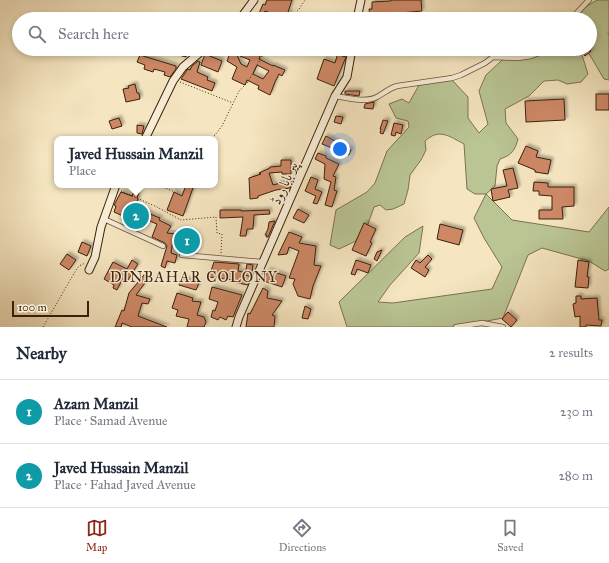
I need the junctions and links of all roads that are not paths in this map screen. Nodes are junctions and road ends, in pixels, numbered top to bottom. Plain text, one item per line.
1 (254, 0) edge
2 (361, 0) edge
3 (589, 0) edge
4 (245, 12) edge
5 (358, 12) edge
6 (578, 12) edge
7 (196, 56) edge
8 (351, 56) edge
9 (531, 56) edge
10 (335, 96) junction
11 (146, 136) edge
12 (114, 188) edge
13 (104, 219) junction
14 (163, 246) dead end
15 (182, 255) dead end
16 (263, 262) junction
17 (89, 270) dead end
18 (236, 327) edge
19 (456, 327) edge
20 (503, 327) edge

1 - 4 main road
2 - 5 main road
3 - 6 street
7 - 11 main road
8 - 10 main road, پیر بابا روڈ
9 - 10 street
10 - 16 main road, پیر بابا روڈ
12 - 13 main road
13 - 14 street
13 - 17 main road
15 - 16 street
16 - 18 main road, پیر بابا روڈ
19 - 20 street

